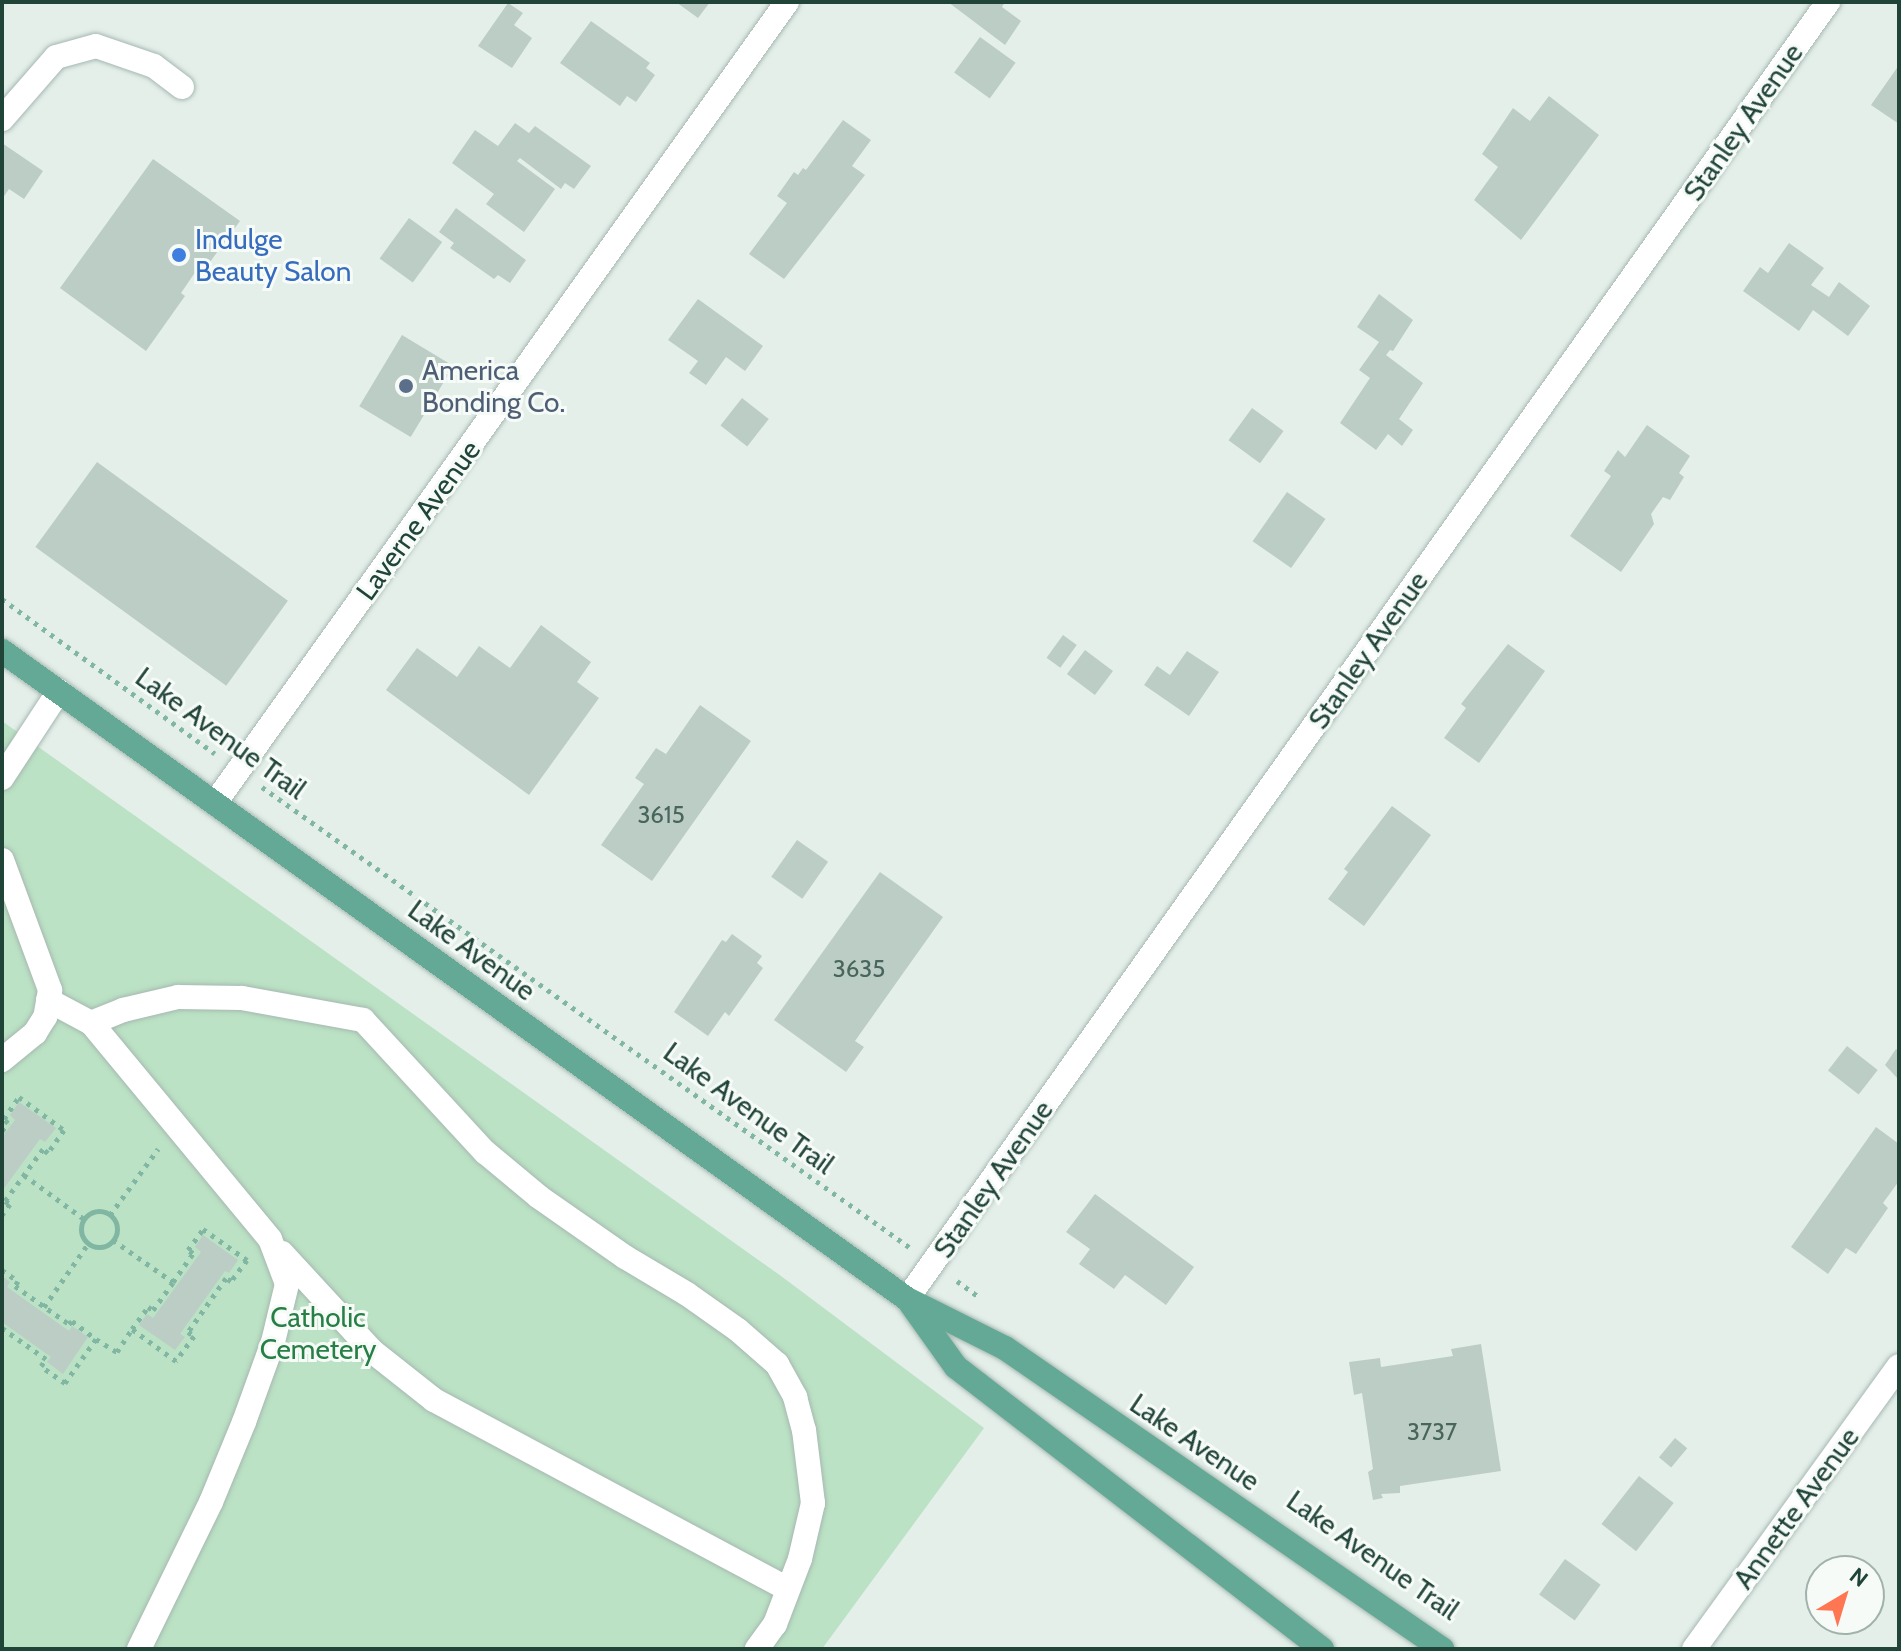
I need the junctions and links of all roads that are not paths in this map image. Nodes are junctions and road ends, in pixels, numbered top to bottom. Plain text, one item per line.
1 (787, 2) edge
2 (1828, 2) edge
3 (182, 87) dead end
4 (2, 119) edge
5 (2, 651) edge
6 (59, 691) junction
7 (2, 778) edge
8 (215, 803) junction
9 (2, 860) edge
10 (48, 1000) junction
11 (91, 1023) junction
12 (2, 1060) edge
13 (270, 1239) junction
14 (907, 1299) junction
15 (1899, 1366) edge
16 (786, 1588) junction
17 (139, 1649) edge
18 (757, 1649) edge
19 (1322, 1649) edge
20 (1442, 1649) edge
21 (1694, 1649) edge

1 - 8 street, Laverne Avenue
2 - 14 street, Stanley Avenue
3 - 4 street
5 - 6 main road, Lake Avenue
6 - 7 street
6 - 8 main road, Lake Avenue
8 - 14 main road, Lake Avenue
9 - 10 street
10 - 11 street
10 - 12 street
11 - 13 street
11 - 16 street
13 - 16 street
13 - 17 street
14 - 19 main road, Lake Avenue
14 - 20 main road, Lake Avenue
15 - 21 street, Annette Avenue
16 - 18 street

